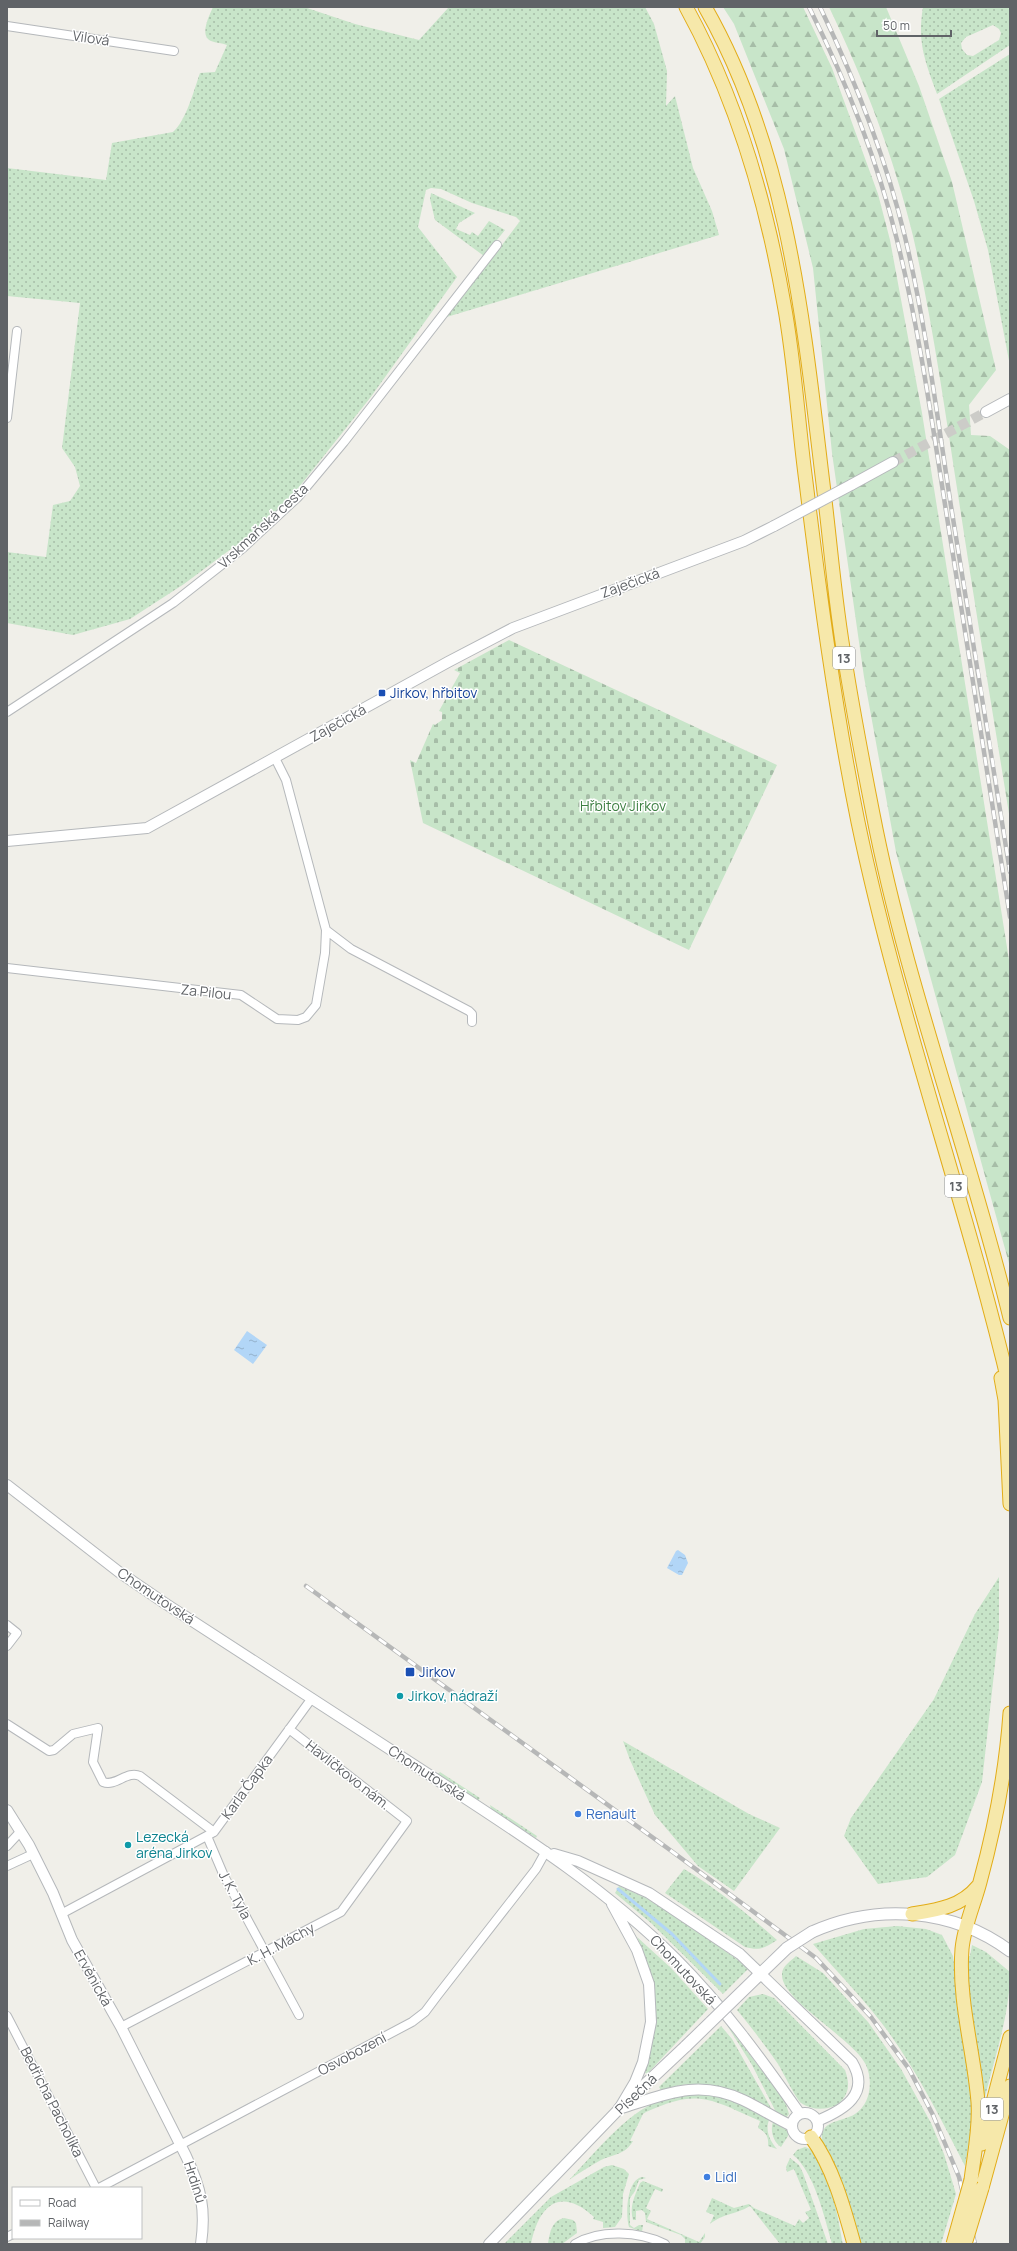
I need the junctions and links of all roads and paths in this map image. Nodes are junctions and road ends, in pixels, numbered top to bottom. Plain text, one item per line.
1 (686, 7) edge
2 (706, 7) edge
3 (7, 26) edge
4 (174, 51) dead end
5 (497, 245) dead end
6 (17, 331) dead end
7 (1010, 399) edge
8 (986, 412) tunnel mouth
9 (7, 418) edge
10 (893, 462) tunnel mouth
11 (7, 712) edge
12 (275, 758) junction
13 (7, 841) edge
14 (326, 930) junction
15 (7, 968) edge
16 (472, 1022) dead end
17 (990, 1304) junction
18 (1010, 1318) edge
19 (1010, 1389) edge
20 (7, 1485) edge
21 (1010, 1504) edge
22 (7, 1625) edge
23 (7, 1646) edge
24 (312, 1698) junction
25 (1010, 1713) edge
26 (7, 1724) edge
27 (289, 1729) junction
28 (7, 1810) edge
29 (407, 1821) joint
30 (20, 1832) junction
31 (211, 1834) junction
32 (7, 1846) edge
33 (546, 1851) junction
34 (33, 1854) junction
35 (7, 1866) edge
36 (980, 1883) junction
37 (609, 1898) junction
38 (61, 1914) junction
39 (912, 1914) junction
40 (966, 1927) junction
41 (1009, 1951) edge
42 (265, 1952) junction
43 (758, 1975) junction
44 (299, 2015) dead end
45 (7, 2016) edge
46 (121, 2027) junction
47 (1010, 2037) edge
48 (1010, 2086) edge
49 (619, 2109) junction
50 (800, 2114) junction
51 (817, 2121) junction
52 (792, 2126) junction
53 (811, 2137) junction
54 (181, 2145) junction
55 (977, 2184) junction
56 (97, 2187) edge
57 (100, 2187) edge
58 (201, 2244) edge
59 (489, 2244) edge
60 (575, 2244) edge
61 (665, 2244) edge
62 (854, 2244) edge
63 (953, 2244) edge
64 (965, 2244) edge

1 - 17 highway, 13
2 - 18 highway, 13
3 - 4 street, Vilová
5 - 11 street, Vrskmaňská cesta
6 - 9 street
7 - 8 street
10 - 12 street, Zaječická, bridge
12 - 13 street, Zaječická
12 - 14 street, Za Pilou
14 - 15 street, Za Pilou
14 - 16 street
17 - 19 highway, 13
17 - 21 highway
20 - 24 street, Chomutovská
22 - 23 street
24 - 27 street, Karla Čapka
24 - 33 street, Chomutovská
25 - 36 highway
26 - 31 street
27 - 29 street, Havlíčkovo nám.
27 - 31 street, Karla Čapka
28 - 30 street, Ervěnická
29 - 42 street, K. H. Máchy
30 - 32 street
30 - 34 street, Ervěnická
31 - 38 street, Karla Čapka
31 - 42 street, J. K. Tyla
33 - 37 street, Chomutovská
33 - 43 street
33 - 54 street, Osvobození
34 - 35 street
34 - 38 street, Ervěnická
36 - 39 highway
36 - 40 highway
37 - 49 street
37 - 50 street, Chomutovská
38 - 46 street, Ervěnická
39 - 40 main road, Písečná
39 - 43 main road, Písečná, bridge
40 - 41 main road, Písečná
40 - 55 highway
42 - 44 street, J. K. Tyla
42 - 46 street, K. H. Máchy
43 - 49 main road, Písečná, bridge
43 - 51 street
45 - 56 street, Bedřicha Pacholíka
46 - 54 street, Ervěnická
47 - 55 highway, 13
48 - 55 highway, 13
49 - 52 street
49 - 59 street, Písečná
50 - 51 street
50 - 52 street
51 - 53 street
52 - 53 street
53 - 62 highway
54 - 57 street, Osvobození
54 - 58 street, Hrdinů
55 - 63 highway, 13, bridge
55 - 64 highway, 13, bridge
60 - 61 street

